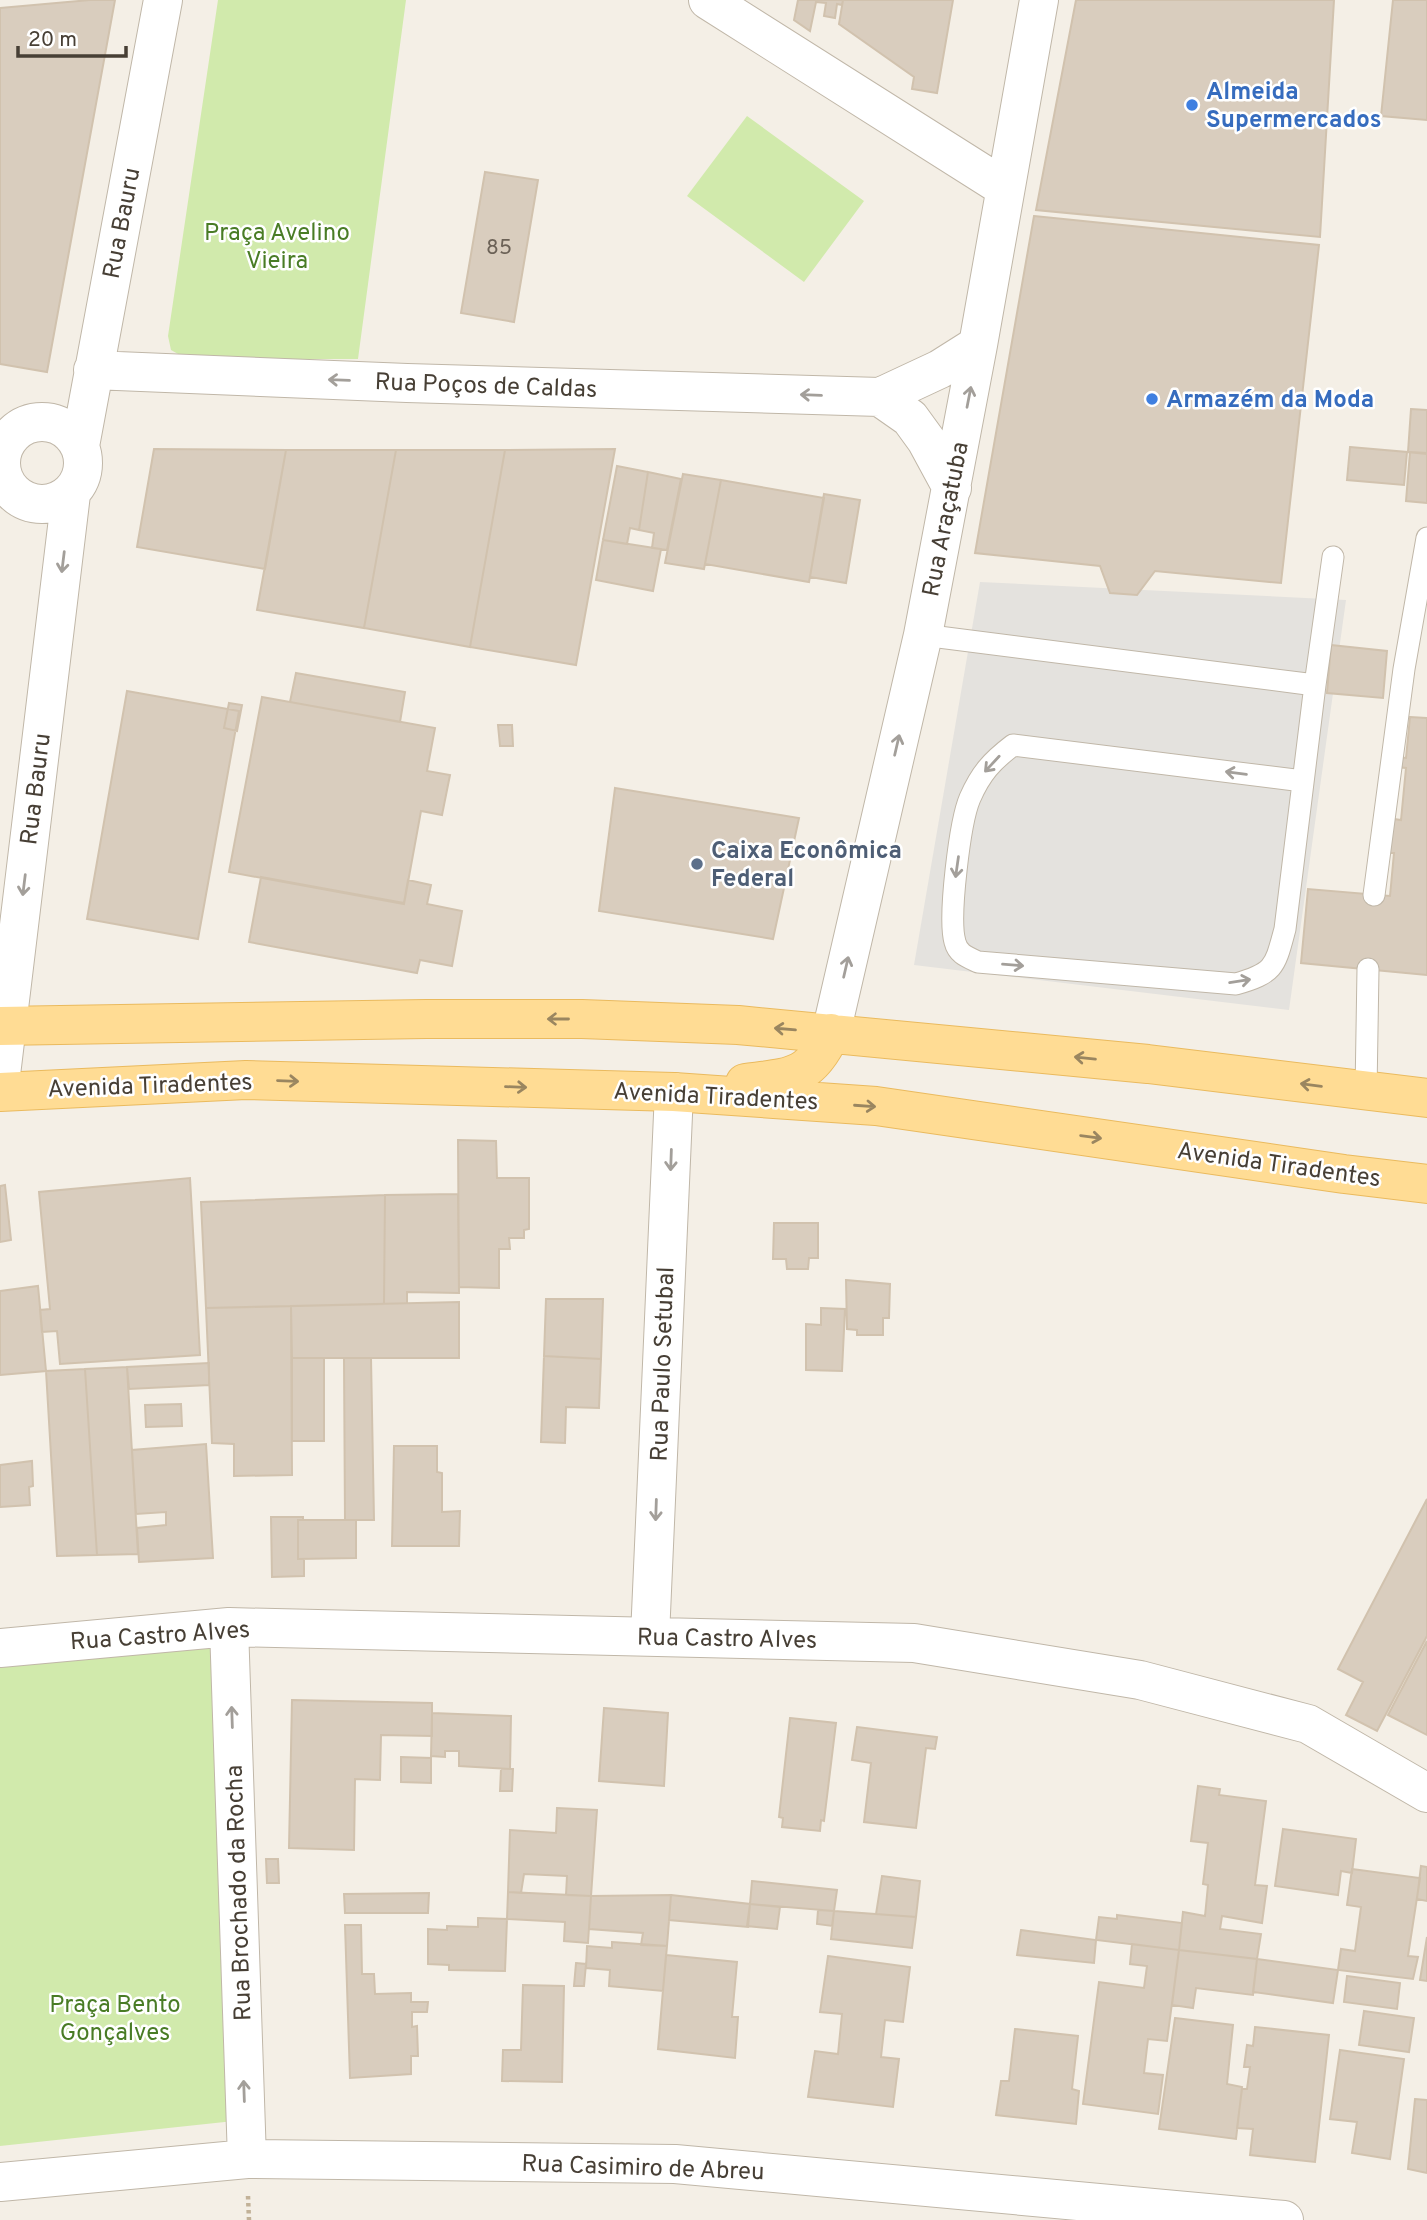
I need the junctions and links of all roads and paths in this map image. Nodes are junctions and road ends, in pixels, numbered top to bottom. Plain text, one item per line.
1 (163, 0) edge
2 (708, 0) edge
3 (1040, 0) edge
4 (1005, 188) junction
5 (978, 345) junction
6 (93, 370) junction
7 (880, 397) junction
8 (80, 446) junction
9 (951, 488) junction
10 (71, 494) junction
11 (1427, 538) edge
12 (1333, 557) dead end
13 (923, 635) junction
14 (1315, 685) junction
15 (1303, 781) junction
16 (1374, 895) dead end
17 (1368, 969) dead end
18 (4, 1026) edge
19 (831, 1033) junction
20 (0, 1083) edge
21 (0, 1091) edge
22 (674, 1092) junction
23 (1366, 1093) junction
24 (1427, 1098) edge
25 (1344, 1174) junction
26 (1427, 1184) edge
27 (1427, 1211) edge
28 (229, 1627) junction
29 (650, 1636) junction
30 (0, 1648) edge
31 (1427, 1793) edge
32 (247, 2159) junction
33 (0, 2182) edge
34 (1185, 2216) edge
35 (1284, 2220) edge

1 - 6 street, Rua Bauru
2 - 4 street
3 - 4 street, Rua Araçatuba
4 - 5 street, Rua Araçatuba
5 - 7 street, Rua Poços de Caldas
9 -> 5 street, Rua Araçatuba
7 -> 6 street, Rua Poços de Caldas
6 - 8 street, Rua Bauru
7 - 9 street
8 - 10 street
8 - 10 street
9 - 13 street, Rua Araçatuba
10 -> 18 street, Rua Bauru
11 - 16 lane
12 - 14 lane
13 - 14 lane
19 -> 13 street, Rua Araçatuba
14 - 15 lane
15 -> 15 lane
17 - 23 lane
19 -> 18 main road
18 - 20 street, Rua Bauru
19 - 22 main road
23 -> 19 main road
21 -> 22 main road, Avenida Tiradentes
22 -> 25 main road, Avenida Tiradentes
22 -> 29 street, Rua Paulo Setubal
23 - 24 main road
25 - 26 main road, Avenida Tiradentes
25 - 27 main road
28 - 29 street, Rua Castro Alves
28 - 30 street, Rua Castro Alves
32 -> 28 street, Rua Brochado da Rocha
29 - 31 street, Rua Castro Alves
32 - 33 street, Rua Casimiro de Abreu
32 - 34 street, Rua Casimiro de Abreu
34 - 35 street, Rua Casimiro de Abreu

